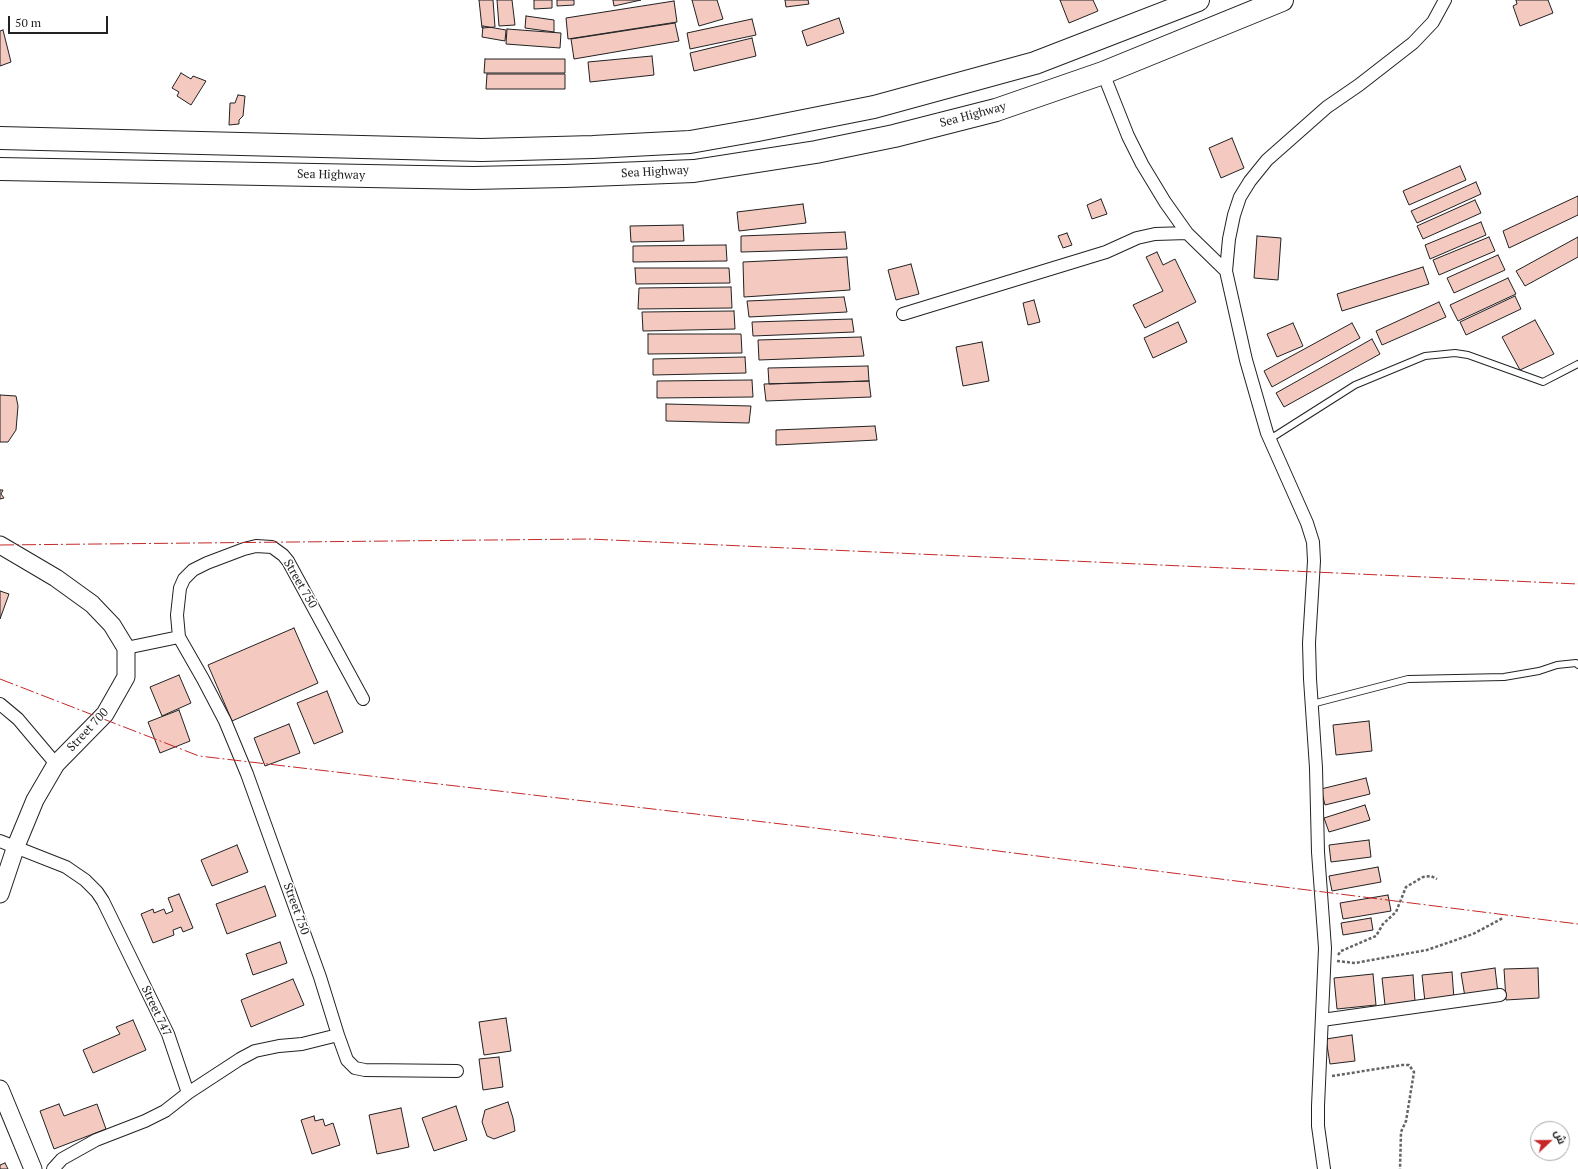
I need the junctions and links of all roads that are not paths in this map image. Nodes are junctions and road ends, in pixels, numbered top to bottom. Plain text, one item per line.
1 (1198, 0) edge
2 (1282, 0) edge
3 (1445, 0) edge
4 (1103, 73) junction
5 (0, 138) edge
6 (0, 169) edge
7 (1186, 233) junction
8 (1226, 271) junction
9 (902, 314) dead end
10 (1578, 366) edge
11 (1270, 439) junction
12 (0, 545) edge
13 (179, 637) junction
14 (126, 648) junction
15 (1578, 665) edge
16 (362, 698) dead end
17 (0, 704) edge
18 (1312, 704) junction
19 (56, 764) junction
20 (8, 844) edge
21 (0, 894) edge
22 (1500, 995) dead end
23 (1322, 1020) junction
24 (338, 1035) junction
25 (457, 1071) dead end
26 (0, 1089) edge
27 (188, 1093) junction
28 (32, 1169) edge
29 (53, 1169) edge
30 (1324, 1169) edge

1 - 5 highway
2 - 4 highway, Sea Highway
3 - 8 street
4 - 6 highway, Sea Highway
4 - 7 street
7 - 8 street
7 - 9 street
8 - 11 street
10 - 11 lane
11 - 18 street
12 - 14 main road
13 - 14 street
13 - 16 street, Street 750
13 - 24 street, Street 750
14 - 19 main road, Street 700
15 - 18 lane
17 - 19 street
18 - 23 street
19 - 20 main road, Street 700
20 - 21 main road, Street 700
20 - 27 street, Street 747
22 - 23 street
23 - 30 street
24 - 25 street, Street 750
24 - 27 street
26 - 28 main road
27 - 29 street

